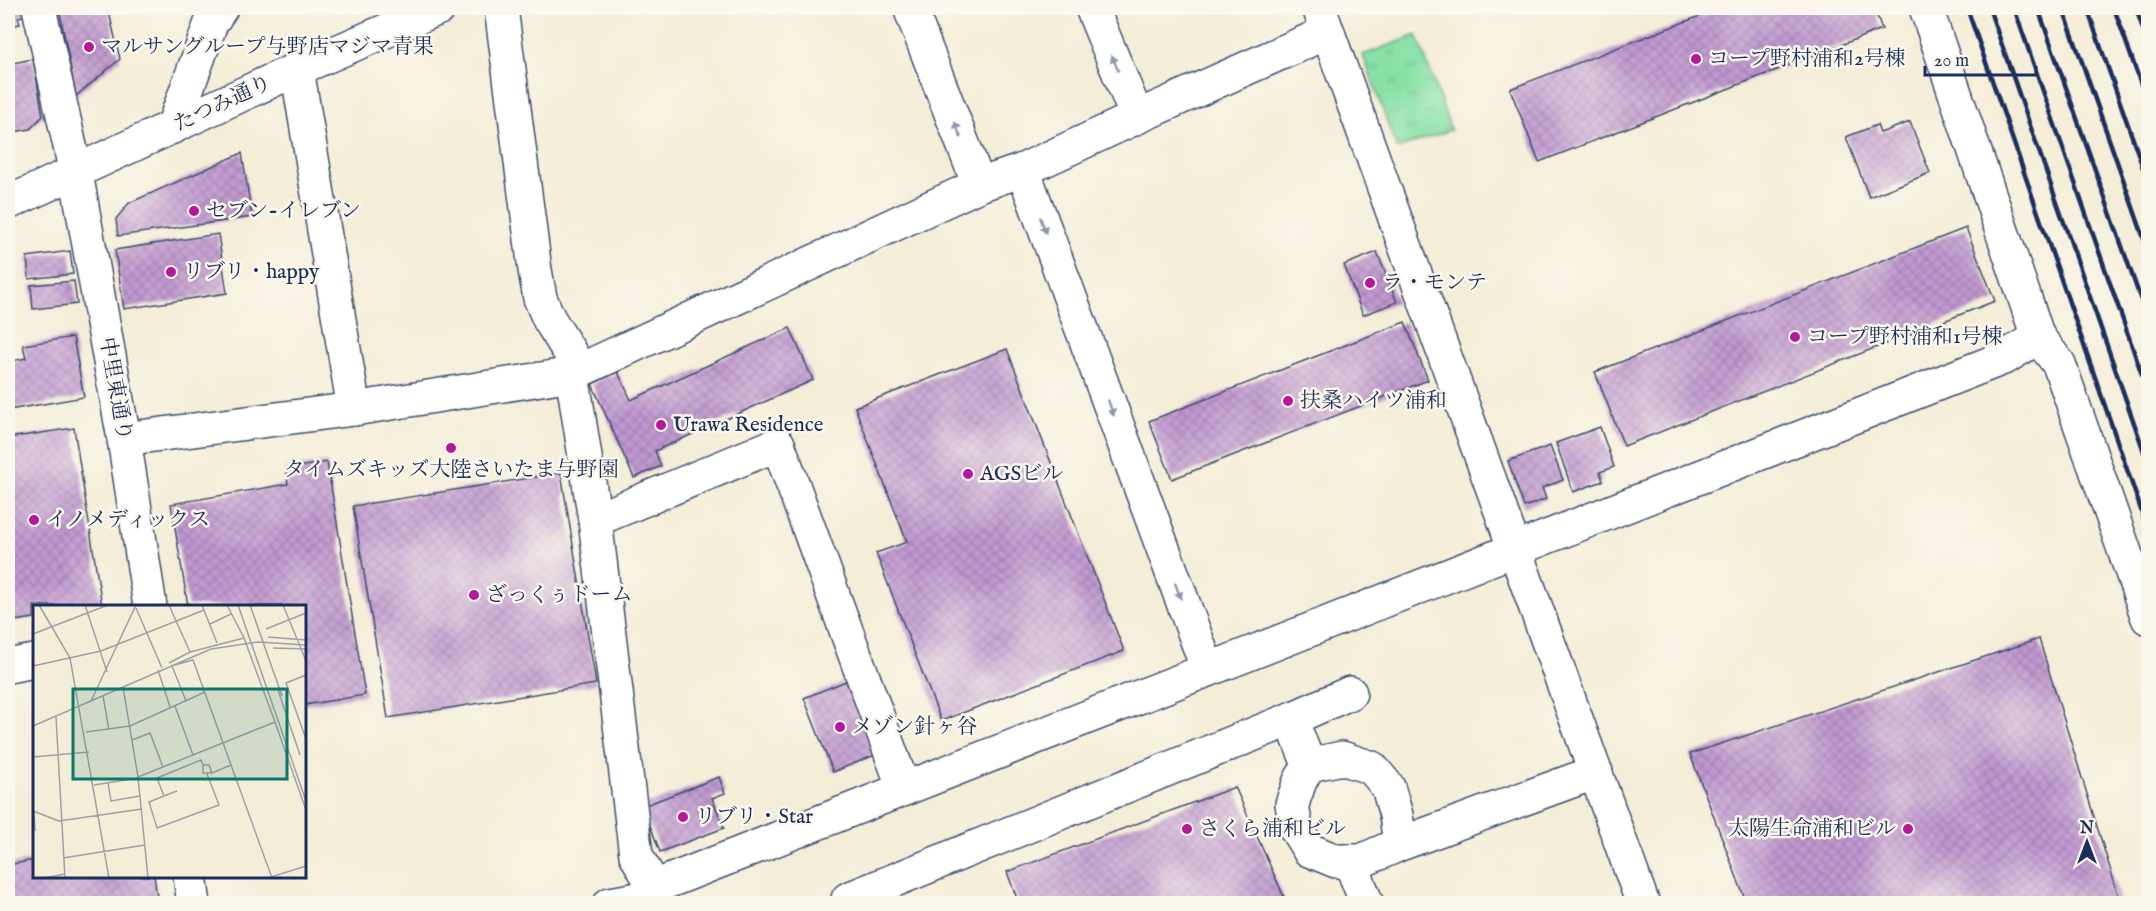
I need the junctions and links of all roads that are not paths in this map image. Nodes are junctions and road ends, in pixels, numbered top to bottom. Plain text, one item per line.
1 (39, 8) edge
2 (220, 8) edge
3 (439, 8) edge
4 (501, 8) edge
5 (910, 8) edge
6 (1092, 8) edge
7 (1926, 8) edge
8 (1323, 20) edge
9 (297, 69) junction
10 (1137, 117) junction
11 (173, 127) junction
12 (1023, 170) junction
13 (76, 173) junction
14 (980, 185) junction
15 (8, 203) edge
16 (2038, 337) junction
17 (572, 374) junction
18 (354, 409) junction
19 (124, 439) junction
20 (595, 520) junction
21 (1516, 550) junction
22 (150, 605) edge
23 (2148, 618) edge
24 (33, 661) edge
25 (8, 666) edge
26 (1208, 670) junction
27 (1350, 693) dead end
28 (1291, 718) junction
29 (1309, 765) junction
30 (1596, 772) junction
31 (904, 789) junction
32 (1400, 844) junction
33 (1350, 861) junction
34 (190, 878) edge
35 (655, 895) edge
36 (194, 903) edge
37 (610, 903) edge
38 (850, 903) edge
39 (1366, 903) edge
40 (1643, 903) edge

1 - 13 street, 中里東通り
2 - 11 street
3 - 9 street, たつみ通り
4 - 17 street
14 -> 5 street
10 -> 6 street
7 - 16 street
8 - 10 street
8 - 21 street
9 - 11 street, たつみ通り
9 - 18 street
10 - 12 street
11 - 13 street, たつみ通り
12 - 14 street
12 -> 26 street
13 - 15 street, たつみ通り
13 - 19 street, 中里東通り
14 - 17 street
16 - 21 street
16 - 23 street
17 - 18 street
17 - 20 street
18 - 19 street
19 - 22 street, 中里東通り
20 - 31 street
20 - 35 street
21 - 26 street
21 - 30 street
24 - 25 street
26 - 31 street
27 - 28 street
28 - 29 street
28 - 38 street
29 - 32 street
29 - 33 street
30 - 32 street
30 - 40 street
31 - 35 street
32 - 33 street
33 - 39 street
34 - 36 street
35 - 37 street

